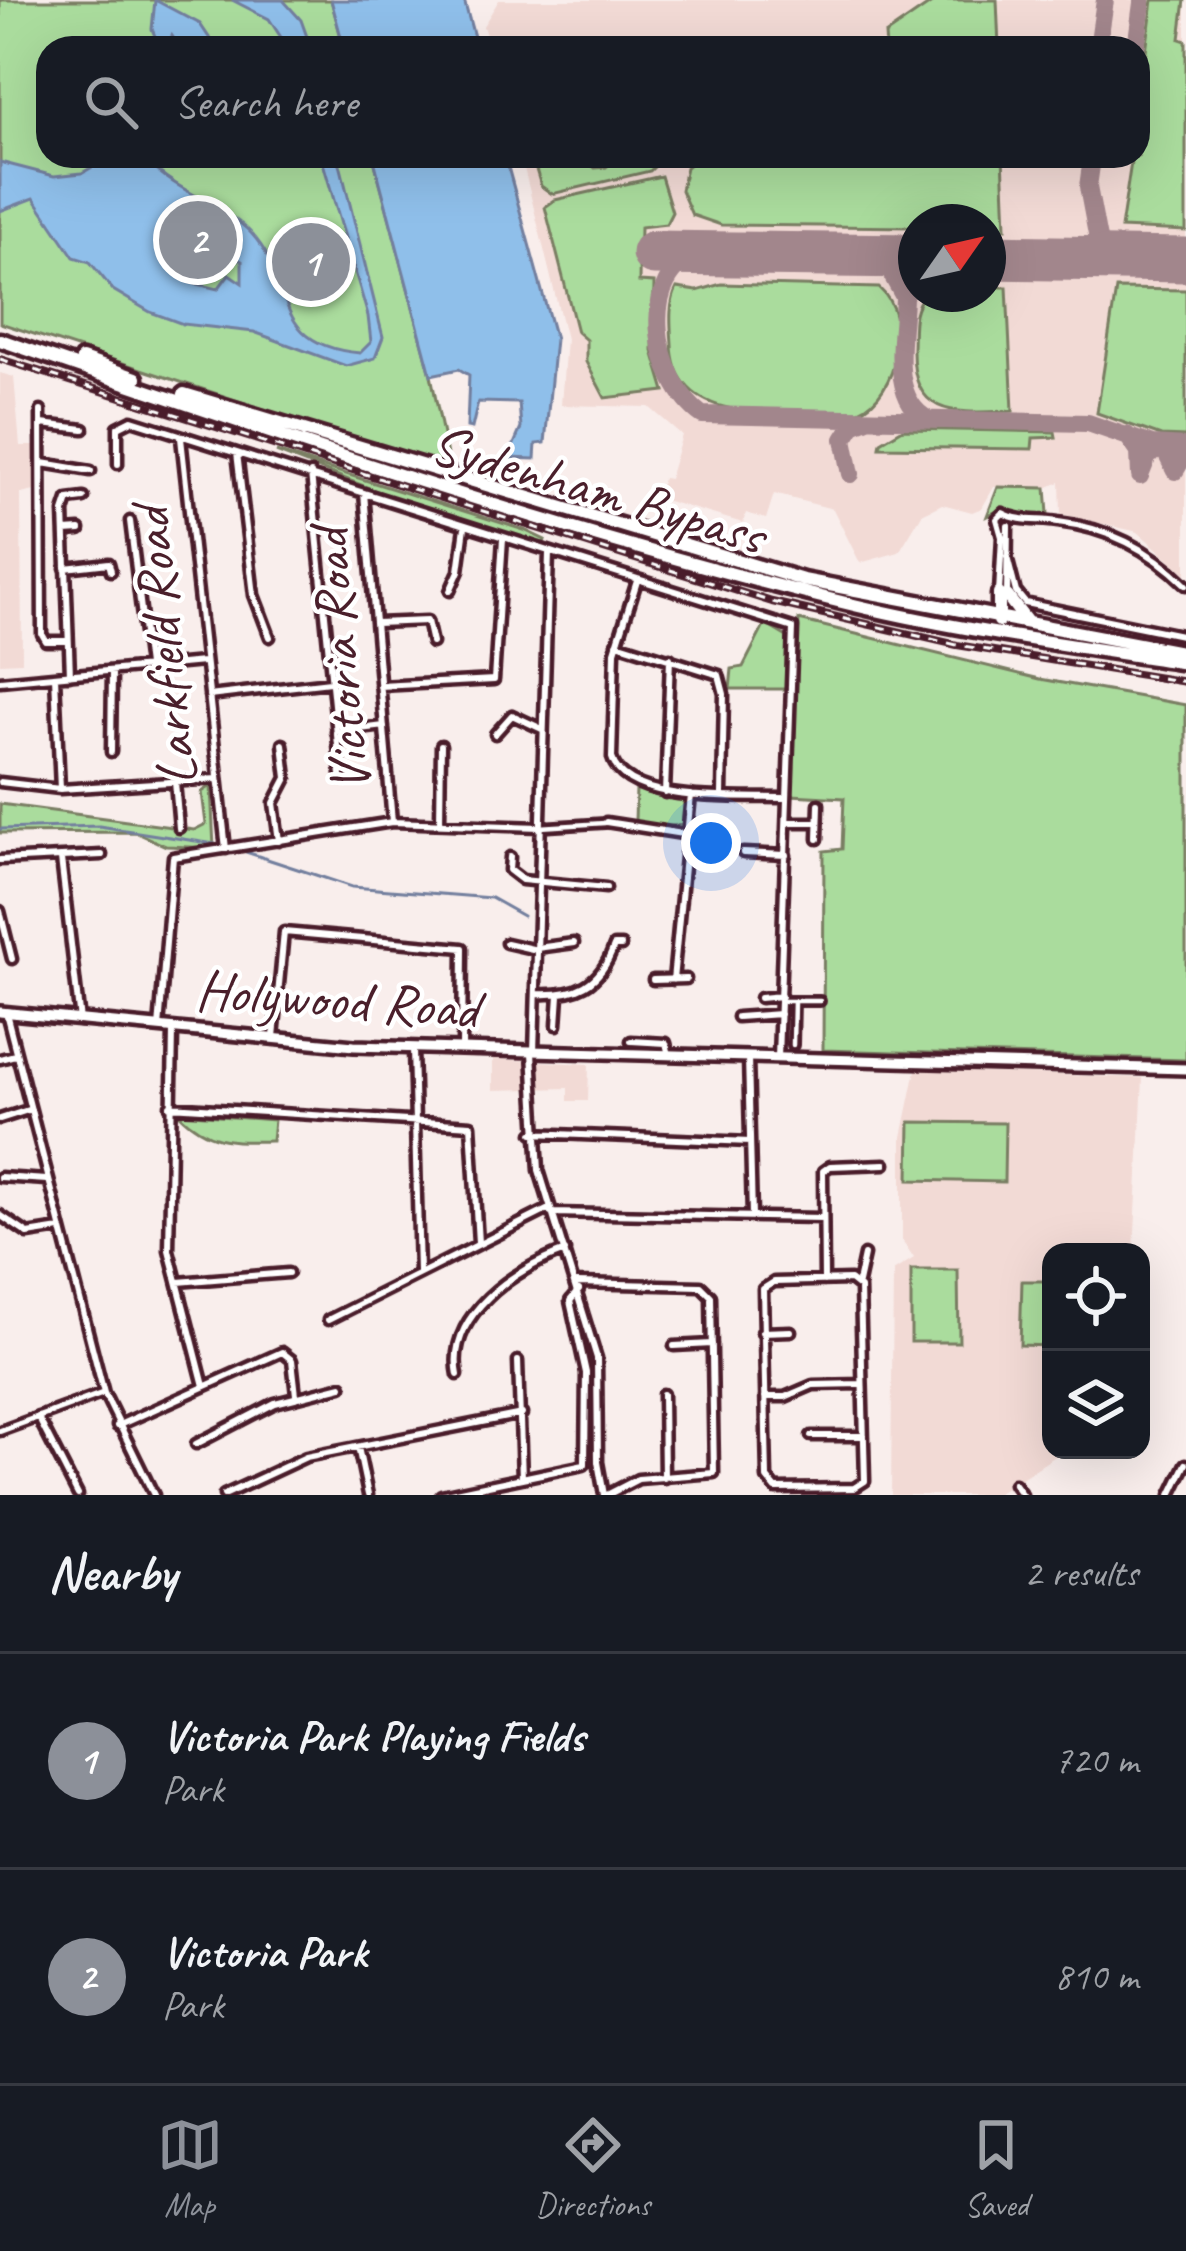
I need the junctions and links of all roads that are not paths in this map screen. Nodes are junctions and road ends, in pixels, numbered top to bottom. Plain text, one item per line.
1 (0, 336) edge
2 (41, 411) dead end
3 (41, 424) junction
4 (84, 429) dead end
5 (181, 438) junction
6 (237, 452) junction
7 (42, 463) junction
8 (118, 464) dead end
9 (91, 471) dead end
10 (310, 472) junction
11 (364, 493) junction
12 (84, 498) dead end
13 (130, 521) dead end
14 (1007, 524) junction
15 (465, 526) junction
16 (80, 530) dead end
17 (65, 531) junction
18 (503, 538) junction
19 (549, 553) junction
20 (1006, 557) junction
21 (65, 568) junction
22 (111, 571) dead end
23 (637, 581) junction
24 (1186, 585) edge
25 (451, 591) dead end
26 (1001, 597) junction
27 (968, 614) junction
28 (998, 619) junction
29 (376, 623) junction
30 (1029, 624) junction
31 (1186, 636) edge
32 (1018, 637) junction
33 (270, 638) dead end
34 (67, 641) junction
35 (432, 643) dead end
36 (617, 644) junction
37 (1186, 653) edge
38 (670, 658) junction
39 (203, 662) junction
40 (1186, 663) edge
41 (148, 667) junction
42 (112, 670) junction
43 (70, 675) junction
44 (55, 676) junction
45 (0, 681) edge
46 (330, 682) junction
47 (380, 686) junction
48 (207, 696) junction
49 (384, 726) junction
50 (494, 728) dead end
51 (542, 729) junction
52 (336, 732) junction
53 (283, 743) dead end
54 (441, 745) dead end
55 (111, 752) dead end
56 (341, 775) dead end
57 (217, 778) junction
58 (0, 782) edge
59 (175, 782) junction
60 (60, 789) junction
61 (665, 793) junction
62 (722, 794) junction
63 (691, 795) junction
64 (787, 798) junction
65 (819, 804) dead end
66 (392, 822) junction
67 (606, 822) joint
68 (787, 822) junction
69 (818, 822) junction
70 (440, 823) junction
71 (540, 826) junction
72 (179, 829) dead end
73 (689, 835) junction
74 (818, 838) dead end
75 (279, 841) junction
76 (226, 849) junction
77 (743, 854) dead end
78 (102, 855) dead end
79 (785, 855) junction
80 (510, 857) dead end
81 (61, 859) junction
82 (0, 860) edge
83 (599, 878) dead end
84 (538, 880) junction
85 (0, 911) edge
86 (506, 943) dead end
87 (574, 943) dead end
88 (621, 946) dead end
89 (537, 949) junction
90 (12, 959) dead end
91 (686, 979) dead end
92 (653, 980) dead end
93 (673, 980) junction
94 (536, 994) junction
95 (559, 995) junction
96 (760, 998) dead end
97 (781, 998) junction
98 (794, 1001) junction
99 (820, 1001) dead end
100 (3, 1012) edge
101 (781, 1014) junction
102 (737, 1017) dead end
103 (80, 1021) junction
104 (557, 1025) dead end
105 (159, 1029) junction
106 (172, 1031) junction
107 (274, 1041) junction
108 (631, 1041) dead end
109 (793, 1045) dead end
110 (413, 1048) junction
111 (462, 1050) junction
112 (533, 1052) junction
113 (15, 1055) junction
114 (669, 1055) junction
115 (748, 1058) junction
116 (778, 1058) junction
117 (0, 1059) edge
118 (1186, 1069) edge
119 (170, 1106) junction
120 (28, 1110) junction
121 (0, 1119) edge
122 (414, 1122) junction
123 (533, 1133) junction
124 (750, 1142) junction
125 (885, 1164) dead end
126 (0, 1177) edge
127 (47, 1180) junction
128 (550, 1211) junction
129 (0, 1215) edge
130 (752, 1217) junction
131 (823, 1218) junction
132 (60, 1229) junction
133 (478, 1243) junction
134 (565, 1251) junction
135 (864, 1255) dead end
136 (419, 1272) junction
137 (288, 1273) dead end
138 (824, 1281) junction
139 (178, 1282) junction
140 (858, 1283) junction
141 (578, 1286) junction
142 (328, 1320) dead end
143 (791, 1330) dead end
144 (762, 1332) junction
145 (712, 1345) junction
146 (674, 1346) dead end
147 (518, 1360) dead end
148 (445, 1370) dead end
149 (862, 1384) junction
150 (204, 1386) junction
151 (342, 1386) dead end
152 (104, 1393) junction
153 (663, 1394) dead end
154 (296, 1395) junction
155 (765, 1397) junction
156 (522, 1414) junction
157 (38, 1417) junction
158 (117, 1426) junction
159 (0, 1431) edge
160 (811, 1436) dead end
161 (864, 1436) junction
162 (196, 1444) dead end
163 (358, 1448) junction
164 (598, 1462) junction
165 (1186, 1463) edge
166 (585, 1464) junction
167 (522, 1478) junction
168 (664, 1478) junction
169 (1014, 1484) dead end
170 (78, 1495) edge
171 (154, 1495) edge
172 (224, 1495) edge
173 (368, 1495) edge
174 (441, 1495) edge
175 (606, 1495) edge
176 (1022, 1495) edge
177 (1171, 1495) edge

1 - 27 highway, Sydenham Bypass
1 - 32 highway, Sydenham Bypass
2 - 3 street
3 - 4 street
3 - 7 street
5 - 6 street
5 - 8 street
5 - 39 street, Larkfield Road
6 - 10 street
6 - 33 street
7 - 9 street
7 - 34 street
10 - 11 street
10 - 46 street
11 - 15 street
11 - 29 street, Victoria Road
12 - 17 street
13 - 41 street
14 - 20 street
14 - 24 street
14 - 26 street
15 - 18 street
15 - 25 street
16 - 17 street
17 - 21 street
18 - 19 street
18 - 47 street
19 - 23 street
19 - 51 street
20 - 26 street
20 - 31 street
21 - 22 street
21 - 34 street
23 - 36 street
23 - 64 street
26 - 27 highway
26 - 28 highway
26 - 30 highway
27 - 28 highway, Sydenham Bypass
28 - 30 highway, Sydenham Bypass
28 - 32 highway
29 - 35 street
29 - 47 street, Victoria Road
30 - 37 highway, Sydenham Bypass
32 - 40 highway, Sydenham Bypass
34 - 43 street
36 - 38 street
36 - 61 street
38 - 61 street
38 - 62 street
39 - 41 street
39 - 48 street, Larkfield Road
41 - 42 street
42 - 43 street
42 - 55 street
43 - 44 street
44 - 45 street
44 - 60 street
46 - 48 street
46 - 52 street
47 - 49 street, Victoria Road
48 - 57 street, Larkfield Road
49 - 52 street
49 - 66 street, Victoria Road
50 - 51 street
51 - 71 street
52 - 56 street
53 - 75 street
54 - 70 street
57 - 59 street
57 - 76 street, Larkfield Road
58 - 60 street
59 - 60 street
59 - 72 street
61 - 63 street
62 - 63 street
62 - 64 street
63 - 73 street
64 - 68 street
65 - 69 street
66 - 70 street
66 - 75 street
67 - 71 street
67 - 73 street
68 - 69 street
68 - 79 street
69 - 74 street
70 - 71 street
71 - 84 street
73 - 93 street
75 - 76 street
76 - 105 street
77 - 79 street
78 - 81 street
79 - 97 street
80 - 84 street
81 - 82 street
81 - 103 street
83 - 84 street
84 - 89 street
85 - 90 street
86 - 89 street
87 - 89 street
88 - 95 street
89 - 94 street
91 - 93 street
92 - 93 street
94 - 95 street
94 - 112 street
95 - 104 street
96 - 97 street
97 - 98 street
97 - 101 street
98 - 99 street
98 - 109 street
100 - 103 main road, Holywood Road
100 - 113 street
101 - 102 street
101 - 116 street
103 - 105 main road, Holywood Road
105 - 106 main road, Holywood Road
106 - 107 main road, Holywood Road
106 - 119 street
107 - 110 main road, Holywood Road
107 - 111 street
108 - 114 street, Holywood Road
110 - 111 main road, Holywood Road
110 - 122 street
111 - 112 main road, Holywood Road
112 - 114 main road, Holywood Road
112 - 123 street
113 - 117 street
113 - 120 street
114 - 115 main road, Holywood Road
115 - 116 main road, Holywood Road
115 - 124 street
116 - 118 main road, Holywood Road
119 - 122 street
119 - 139 street
120 - 121 street
120 - 127 street
122 - 133 street
122 - 136 street
123 - 124 street
123 - 128 street
124 - 130 street
125 - 131 street
126 - 127 street
127 - 132 street
128 - 130 street
128 - 133 street
128 - 134 street
129 - 132 street
130 - 131 street
131 - 138 street
132 - 152 street
133 - 136 street
134 - 141 street
134 - 148 street
135 - 140 street
136 - 142 street
137 - 139 street
138 - 140 street
138 - 144 street
139 - 150 street
140 - 149 street
141 - 145 street
141 - 164 street
141 - 166 street
143 - 144 street
144 - 155 street
145 - 146 street
145 - 168 street
147 - 156 street
149 - 155 street
149 - 161 street
150 - 154 street
150 - 158 street
151 - 154 street
152 - 157 street
152 - 158 street
153 - 168 street
154 - 162 street
155 - 161 street
156 - 163 street
156 - 167 street
157 - 159 street
157 - 170 street
158 - 171 street
160 - 161 street
163 - 172 street
163 - 173 street
164 - 166 street
164 - 175 street
165 - 177 street
166 - 167 street
167 - 174 street
168 - 175 street
169 - 176 street

